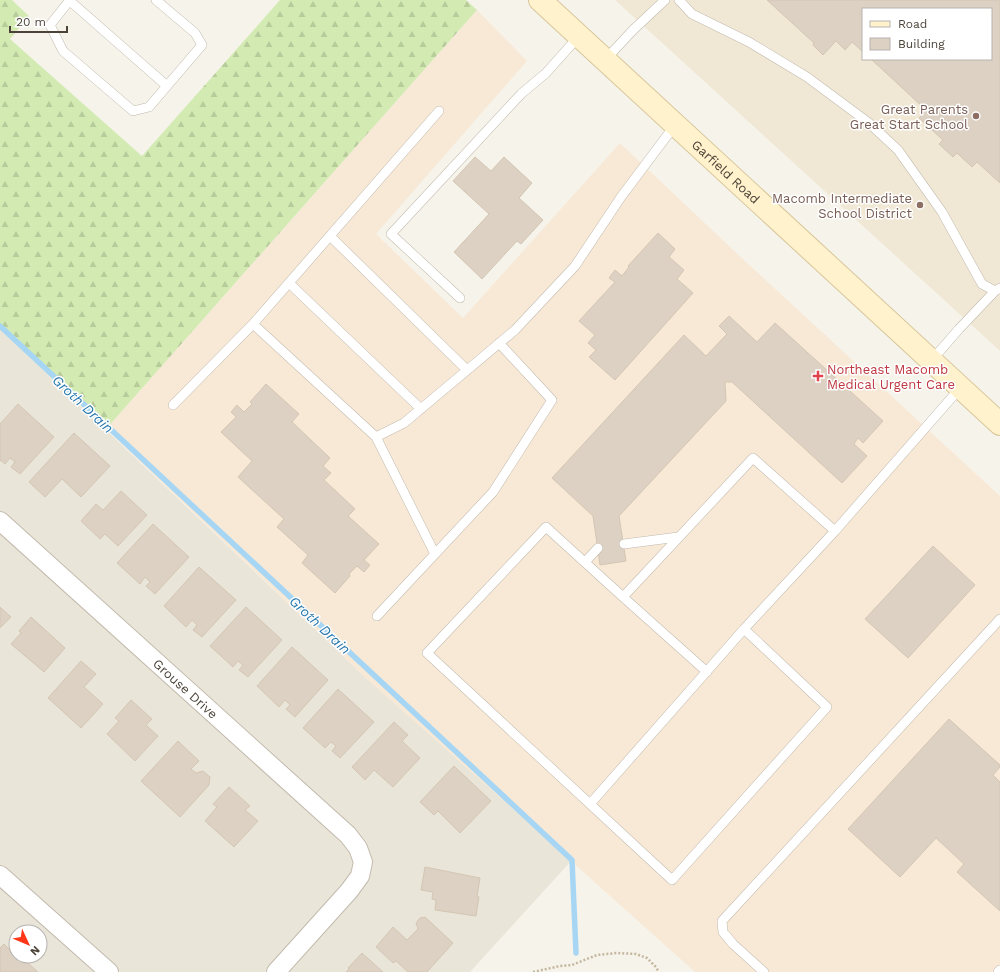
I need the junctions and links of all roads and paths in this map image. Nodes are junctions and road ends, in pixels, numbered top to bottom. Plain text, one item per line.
1 (70, 0) edge
2 (156, 0) edge
3 (540, 0) edge
4 (665, 0) edge
5 (679, 0) edge
6 (579, 36) junction
7 (605, 60) junction
8 (167, 86) junction
9 (439, 111) dead end
10 (675, 125) junction
11 (330, 236) junction
12 (289, 282) junction
13 (997, 289) edge
14 (460, 298) dead end
15 (254, 324) junction
16 (499, 343) junction
17 (931, 361) junction
18 (467, 370) junction
19 (961, 387) junction
20 (173, 404) dead end
21 (421, 409) junction
22 (1000, 424) edge
23 (376, 438) junction
24 (0, 521) edge
25 (835, 531) junction
26 (678, 537) junction
27 (624, 544) dead end
28 (598, 548) dead end
29 (435, 554) junction
30 (585, 562) junction
31 (623, 597) junction
32 (376, 616) dead end
33 (1000, 619) edge
34 (744, 629) junction
35 (707, 672) junction
36 (590, 804) junction
37 (0, 875) edge
38 (108, 972) edge
39 (276, 972) edge
40 (533, 972) edge
41 (659, 972) edge
42 (764, 972) edge

1 - 8 lane
1 - 8 lane
2 - 8 lane
3 - 6 main road, Garfield Road
4 - 7 lane
5 - 13 lane
6 - 7 main road, Garfield Road
6 - 14 lane
7 - 10 main road, Garfield Road
9 - 11 lane
10 - 16 lane
10 - 17 main road, Garfield Road
11 - 12 lane
11 - 18 lane
12 - 15 lane
12 - 21 lane
13 - 17 lane
15 - 20 lane
15 - 23 lane
16 - 18 lane
16 - 29 lane
17 - 19 main road, Garfield Road
18 - 21 lane
19 - 22 main road, Garfield Road
19 - 25 lane
21 - 23 lane
23 - 29 lane
24 - 39 street, Grouse Drive
25 - 26 lane
25 - 34 lane
26 - 27 lane
26 - 31 lane
28 - 30 lane
29 - 32 lane
30 - 31 lane
30 - 36 lane
31 - 35 lane
33 - 42 lane
34 - 35 lane
34 - 36 lane
35 - 36 lane
37 - 38 street
40 - 41 path

